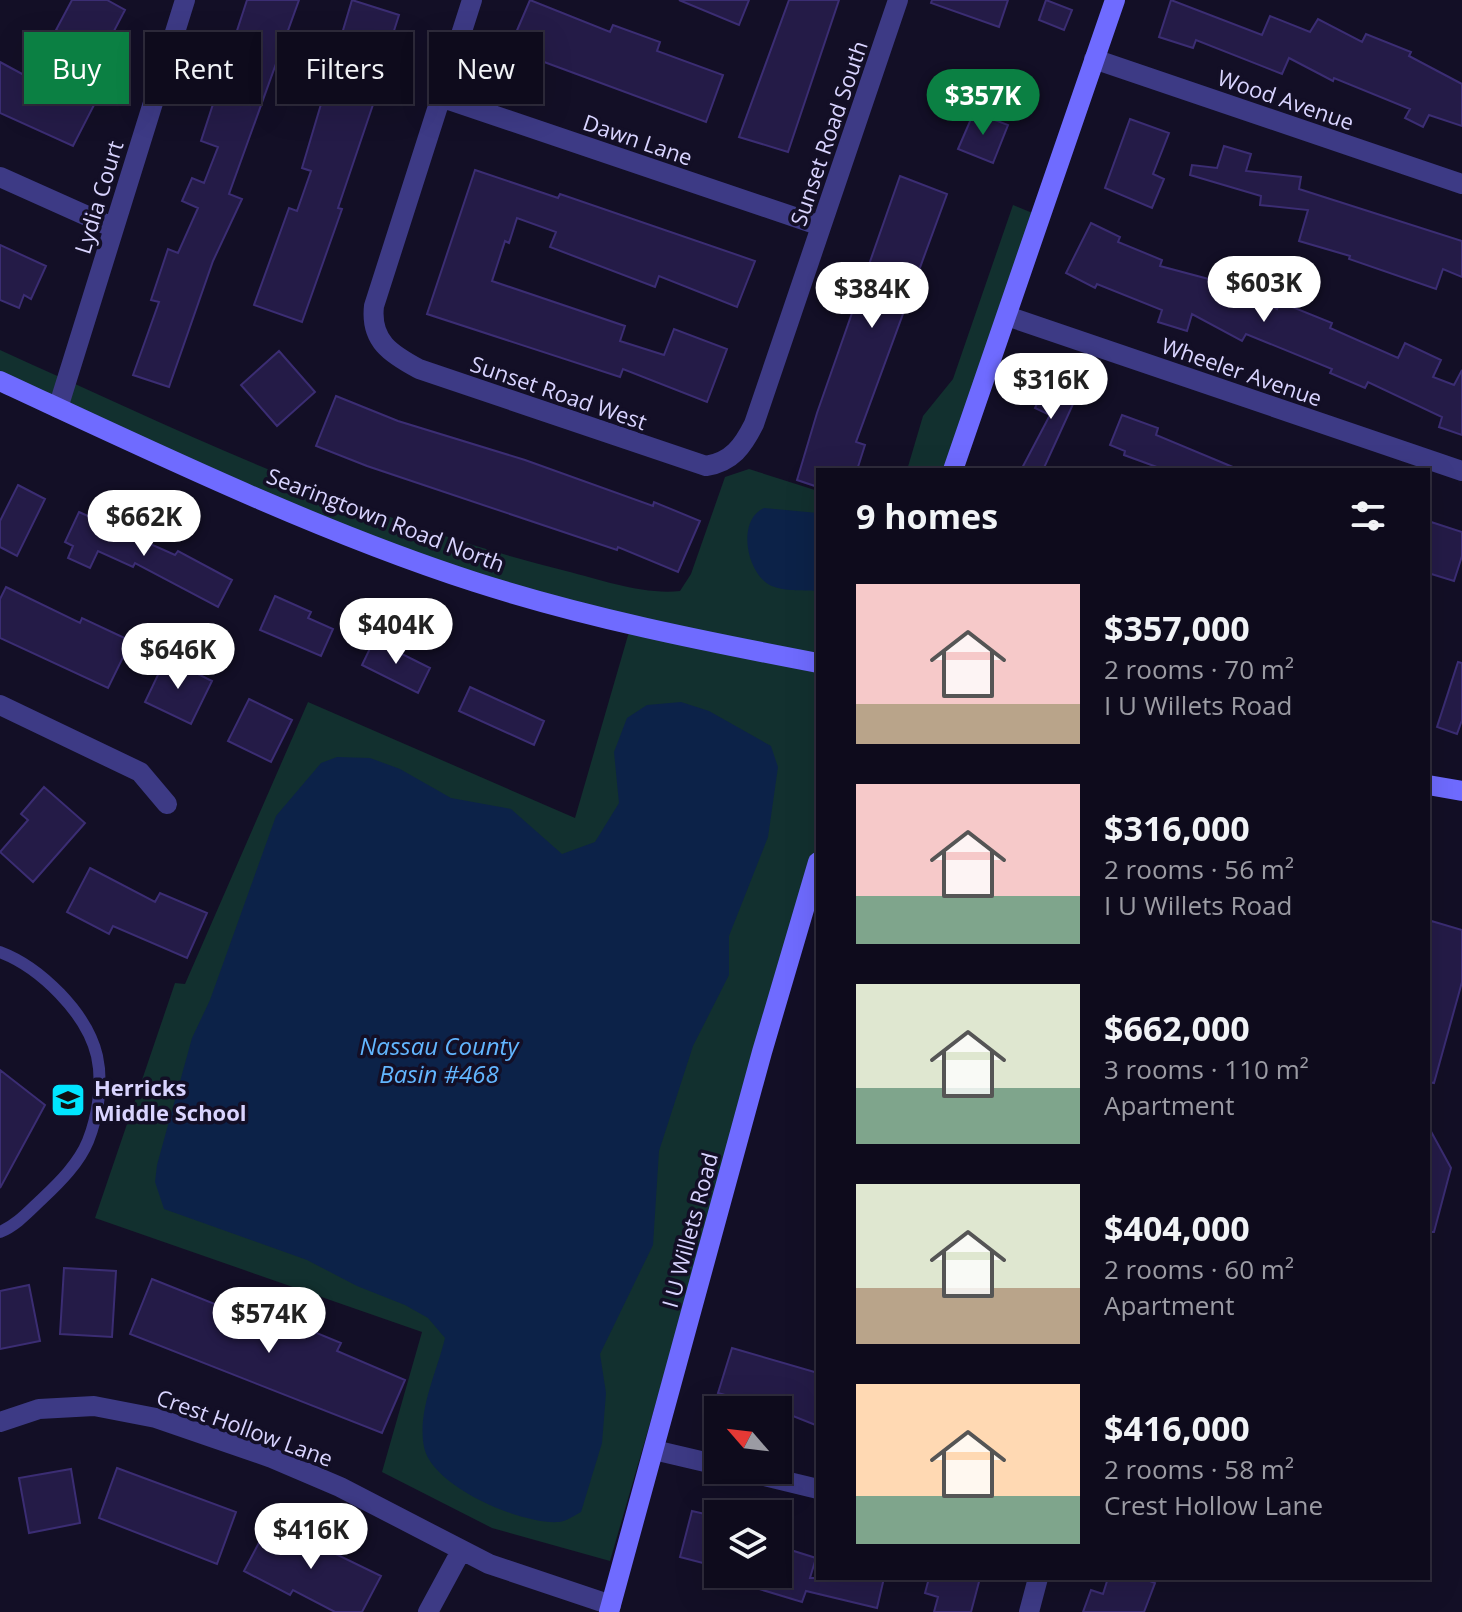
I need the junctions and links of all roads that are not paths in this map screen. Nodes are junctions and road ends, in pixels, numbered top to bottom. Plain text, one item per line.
1 (185, 0) edge
2 (472, 0) edge
3 (898, 0) edge
4 (1115, 0) edge
5 (461, 32) edge
6 (1094, 59) junction
7 (438, 104) edge
8 (461, 104) edge
9 (0, 177) edge
10 (1462, 184) edge
11 (821, 226) junction
12 (114, 228) junction
13 (1007, 316) junction
14 (0, 381) edge
15 (58, 408) junction
16 (685, 460) joint
17 (954, 468) edge
18 (1462, 471) edge
19 (816, 663) edge
20 (0, 705) edge
21 (1430, 785) edge
22 (1462, 791) edge
23 (167, 804) dead end
24 (816, 871) edge
25 (0, 952) edge
26 (0, 1232) edge
27 (0, 1422) edge
28 (654, 1450) junction
29 (704, 1462) edge
30 (792, 1483) edge
31 (816, 1489) edge
32 (461, 1551) junction
33 (1037, 1580) edge
34 (610, 1609) edge
35 (428, 1612) edge
36 (1029, 1612) edge

1 - 12 street, Lydia Court
2 - 5 street, Sunset Road West
3 - 11 street, Sunset Road South
4 - 6 main road
6 - 10 street, Wood Avenue
6 - 13 main road
7 - 16 street, Sunset Road West
8 - 11 street, Dawn Lane
9 - 12 street
11 - 16 street, Sunset Road South
12 - 15 street, Lydia Court
13 - 17 main road
13 - 18 street, Wheeler Avenue
14 - 15 main road, Searingtown Road North
15 - 19 main road, Searingtown Road North
20 - 23 street
21 - 22 main road
24 - 28 main road, I U Willets Road
25 - 26 lane
27 - 32 street, Crest Hollow Lane
28 - 29 street
28 - 34 main road, I U Willets Road
30 - 31 street
32 - 34 street, Crest Hollow Lane
32 - 35 street
33 - 36 street

